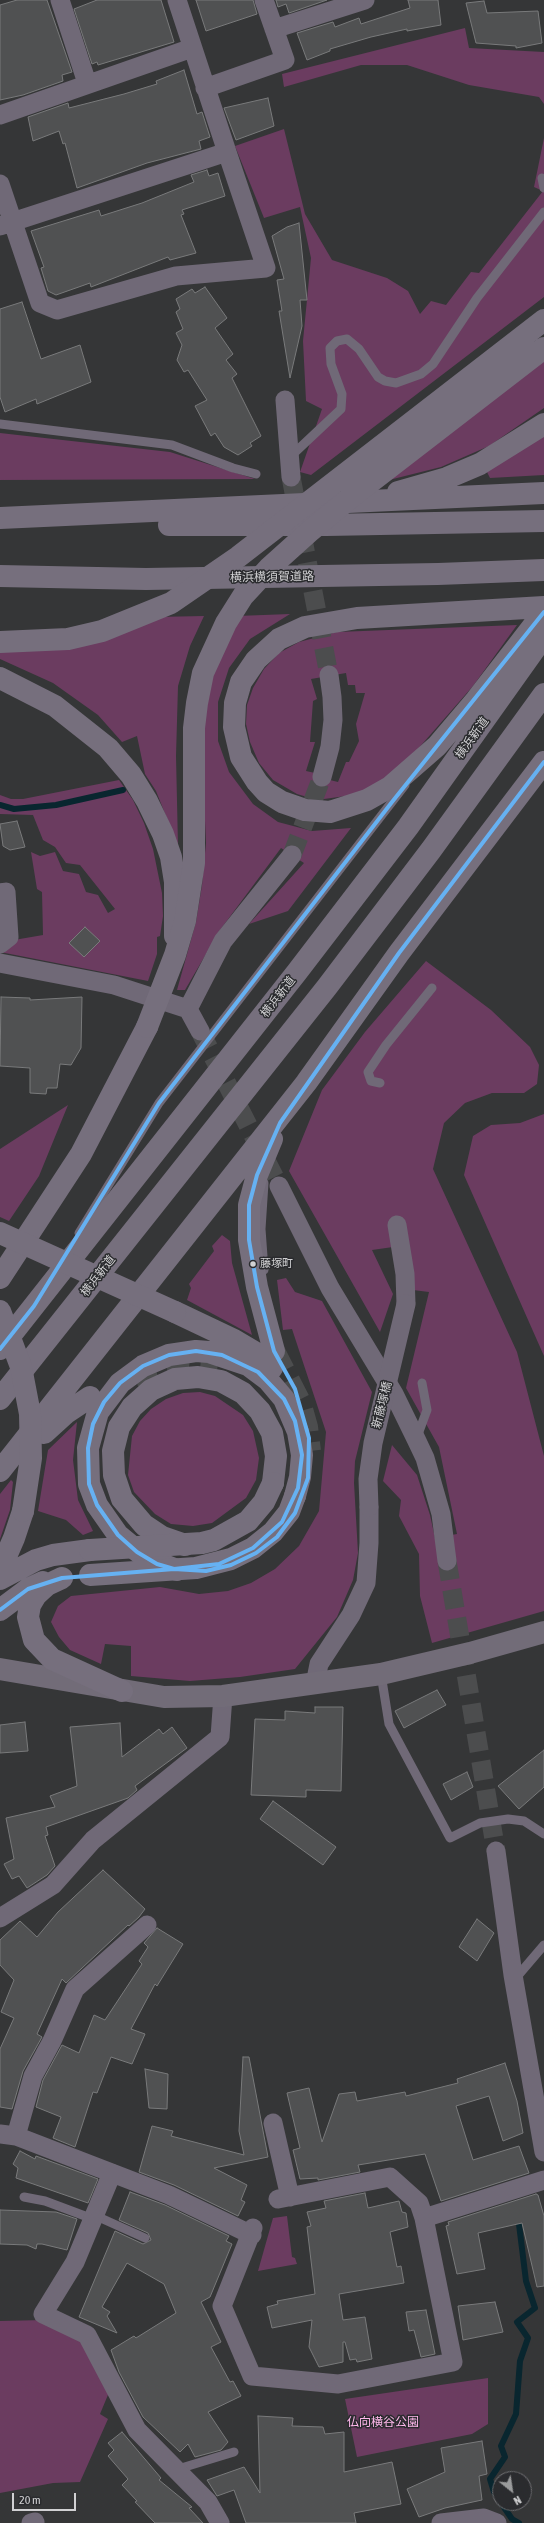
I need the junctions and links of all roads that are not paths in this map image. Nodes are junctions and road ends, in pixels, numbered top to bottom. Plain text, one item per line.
1 (60, 0) edge
2 (178, 0) edge
3 (264, 0) edge
4 (365, 0) edge
5 (274, 29) junction
6 (192, 48) junction
7 (87, 83) junction
8 (205, 88) junction
9 (0, 115) edge
10 (227, 152) junction
11 (542, 178) dead end
12 (0, 184) edge
13 (544, 188) edge
14 (544, 212) edge
15 (6, 224) edge
16 (544, 320) edge
17 (544, 348) edge
18 (285, 400) dead end
19 (0, 424) edge
20 (544, 424) edge
21 (288, 425) junction
22 (275, 440) dead end
23 (289, 457) junction
24 (256, 474) dead end
25 (291, 477) tunnel mouth
26 (544, 493) edge
27 (328, 504) junction
28 (0, 518) edge
29 (0, 521) edge
30 (544, 521) edge
31 (544, 570) edge
32 (0, 576) edge
33 (544, 607) edge
34 (544, 612) edge
35 (544, 636) edge
36 (0, 642) edge
37 (329, 675) tunnel mouth
38 (0, 678) edge
39 (544, 694) edge
40 (437, 746) junction
41 (544, 762) edge
42 (322, 777) tunnel mouth
43 (544, 783) edge
44 (483, 841) junction
45 (292, 855) tunnel mouth
46 (0, 893) edge
47 (0, 944) edge
48 (175, 955) junction
49 (0, 963) edge
50 (432, 988) dead end
51 (188, 1009) junction
52 (200, 1031) tunnel mouth
53 (306, 1083) junction
54 (380, 1083) dead end
55 (279, 1186) tunnel mouth
56 (397, 1225) dead end
57 (0, 1232) edge
58 (29, 1235) junction
59 (0, 1267) edge
60 (0, 1278) edge
61 (34, 1306) junction
62 (0, 1311) edge
63 (0, 1349) edge
64 (274, 1351) tunnel mouth
65 (422, 1383) dead end
66 (90, 1397) dead end
67 (0, 1399) edge
68 (416, 1439) junction
69 (302, 1455) junction
70 (0, 1471) edge
71 (0, 1480) edge
72 (287, 1492) junction
73 (448, 1561) tunnel mouth
74 (0, 1570) edge
75 (62, 1578) junction
76 (0, 1579) edge
77 (0, 1610) edge
78 (544, 1632) edge
79 (0, 1669) edge
80 (381, 1674) junction
81 (315, 1684) junction
82 (122, 1691) junction
83 (223, 1696) junction
84 (544, 1834) edge
85 (496, 1851) tunnel mouth
86 (0, 1918) edge
87 (147, 1925) dead end
88 (544, 1945) edge
89 (514, 1981) junction
90 (273, 2123) dead end
91 (8, 2135) edge
92 (544, 2152) edge
93 (112, 2173) junction
94 (544, 2180) edge
95 (24, 2197) dead end
96 (94, 2217) junction
97 (424, 2218) junction
98 (145, 2238) dead end
99 (234, 2452) dead end
100 (178, 2469) junction
101 (220, 2523) edge
102 (442, 2523) edge
103 (497, 2523) edge

1 - 7 street
2 - 6 street
3 - 5 street
4 - 5 street
5 - 8 street
6 - 7 street
6 - 8 street
7 - 9 street
8 - 10 street
10 - 15 street
10 - 15 street
11 - 13 lane
12 - 15 street
14 - 23 lane
16 - 36 highway, bridge
17 - 48 highway, bridge
18 - 21 street
19 - 24 lane
20 - 27 highway
21 - 22 street
21 - 23 street
23 - 25 street
26 - 27 highway
27 - 28 highway
29 - 30 highway
31 - 32 highway, 横浜横須賀道路
33 - 40 highway
34 - 40 highway
35 - 61 highway, 横浜新道
37 - 42 street
38 - 48 highway, bridge
39 - 67 highway, 横浜新道
40 - 61 lane
41 - 44 highway
43 - 44 highway
44 - 53 highway
45 - 51 street
46 - 47 street
48 - 58 highway, bridge
49 - 51 street
50 - 54 lane
51 - 52 street
53 - 64 highway
53 - 70 highway
55 - 68 street
56 - 81 street, 新藤塚橋, bridge
57 - 69 highway, bridge
58 - 59 highway
58 - 60 highway
61 - 63 highway, 横浜新道
62 - 74 highway, bridge
65 - 68 lane
66 - 71 highway
68 - 73 street
69 - 72 highway
69 - 72 highway
72 - 72 highway
72 - 75 highway, bridge
72 - 76 highway, bridge
75 - 77 highway
75 - 82 highway
78 - 80 street
79 - 82 street
80 - 81 street
80 - 84 lane
81 - 83 street
82 - 83 street
83 - 86 street
85 - 89 street
87 - 91 street
88 - 89 lane
89 - 92 street
90 - 97 street
91 - 93 street
93 - 96 street
93 - 97 street
94 - 97 street
95 - 96 lane
96 - 98 lane
96 - 100 street
99 - 100 lane
100 - 101 street
102 - 103 street

